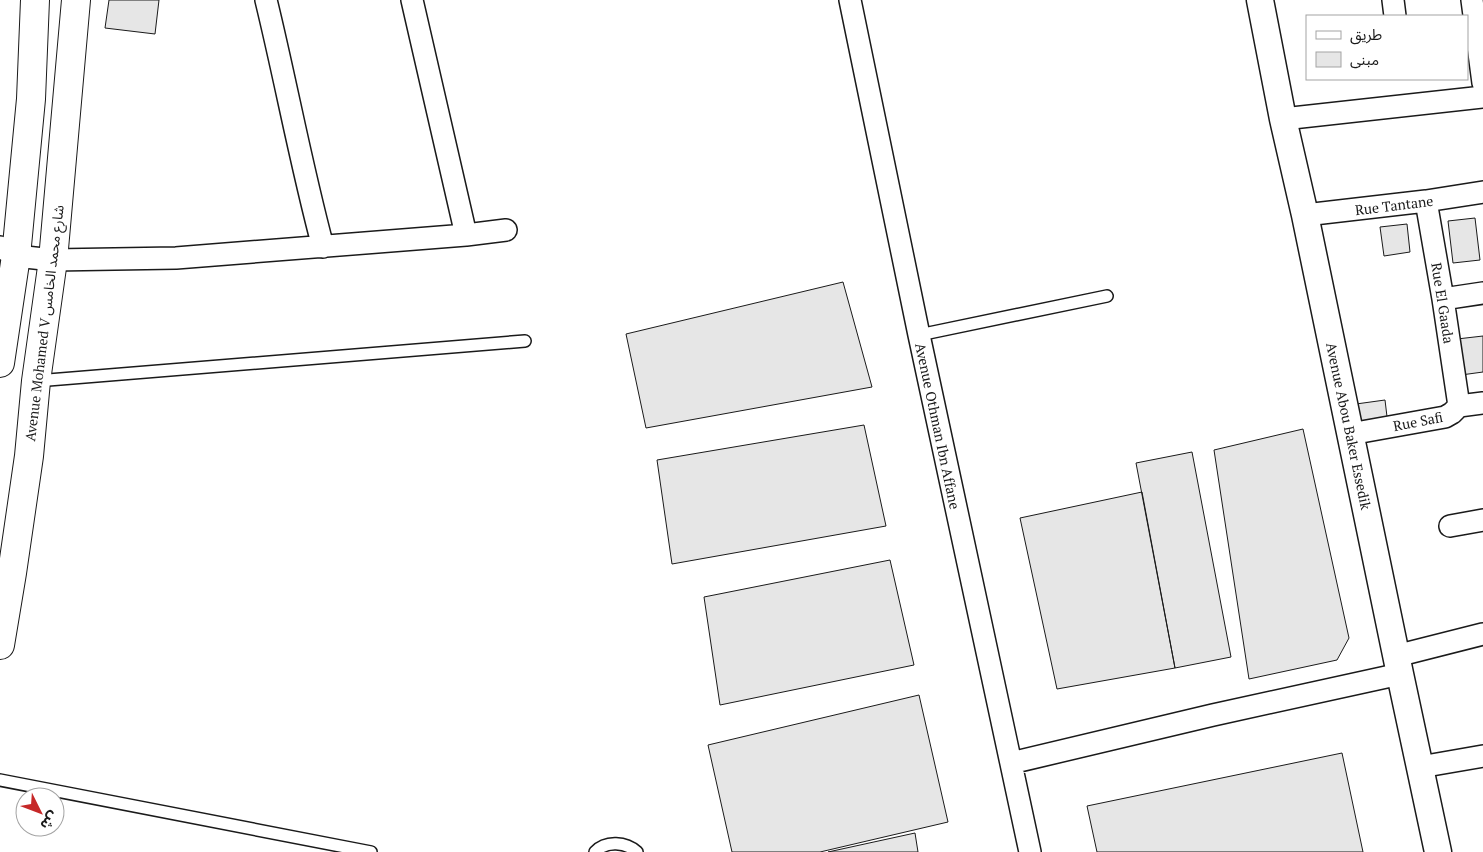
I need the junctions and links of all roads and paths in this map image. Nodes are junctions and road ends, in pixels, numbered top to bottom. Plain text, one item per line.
1 (35, 0) edge
2 (76, 0) edge
3 (266, 0) edge
4 (412, 0) edge
5 (850, 0) edge
6 (1260, 0) edge
7 (1392, 0) edge
8 (1471, 13) edge
9 (1395, 15) edge
10 (1483, 83) edge
11 (1483, 97) edge
12 (1284, 119) junction
13 (1483, 192) edge
14 (1426, 201) junction
15 (1305, 215) junction
16 (506, 230) dead end
17 (466, 235) junction
18 (323, 247) junction
19 (8, 251) edge
20 (53, 260) junction
21 (1483, 293) edge
22 (1107, 296) dead end
23 (1443, 299) junction
24 (919, 335) junction
25 (525, 340) dead end
26 (0, 362) edge
27 (36, 381) junction
28 (1483, 403) edge
29 (1459, 406) junction
30 (1350, 434) junction
31 (1483, 520) edge
32 (1450, 526) dead end
33 (1483, 634) edge
34 (0, 645) edge
35 (1398, 665) junction
36 (1483, 756) edge
37 (1010, 764) junction
38 (1420, 767) junction
39 (0, 780) edge
40 (371, 852) edge
41 (595, 852) edge
42 (637, 852) edge
43 (1030, 852) edge
44 (1438, 852) edge

1 - 19 main road
2 - 20 main road, Avenue Mohamed V شارع محمد الخامس
3 - 18 street
4 - 17 street
5 - 24 street, Avenue Othman Ibn Affane
6 - 12 street, Avenue Abou Baker Essedik
7 - 9 street
8 - 10 street
11 - 12 street
12 - 15 street, Avenue Abou Baker Essedik
13 - 14 street, Rue Tantane
14 - 15 street, Rue Tantane
14 - 23 street, Rue El Gaada
15 - 30 street, Avenue Abou Baker Essedik
16 - 17 street
17 - 18 street
18 - 20 street
19 - 20 street
19 - 26 main road
20 - 27 main road, Avenue Mohamed V شارع محمد الخامس
21 - 23 street
22 - 24 lane
23 - 29 street, Rue El Gaada
24 - 37 street, Avenue Othman Ibn Affane
25 - 27 lane
27 - 34 main road, Avenue Mohamed V شارع محمد الخامس
28 - 29 street, Rue Safi
29 - 30 street, Rue Safi
30 - 35 street, Avenue Abou Baker Essedik
31 - 32 street
33 - 35 street
35 - 37 street
35 - 38 street, Avenue Abou Baker Essedik
36 - 38 street
37 - 43 street, Avenue Othman Ibn Affane
38 - 44 street, Avenue Abou Baker Essedik
39 - 40 lane
41 - 42 lane

